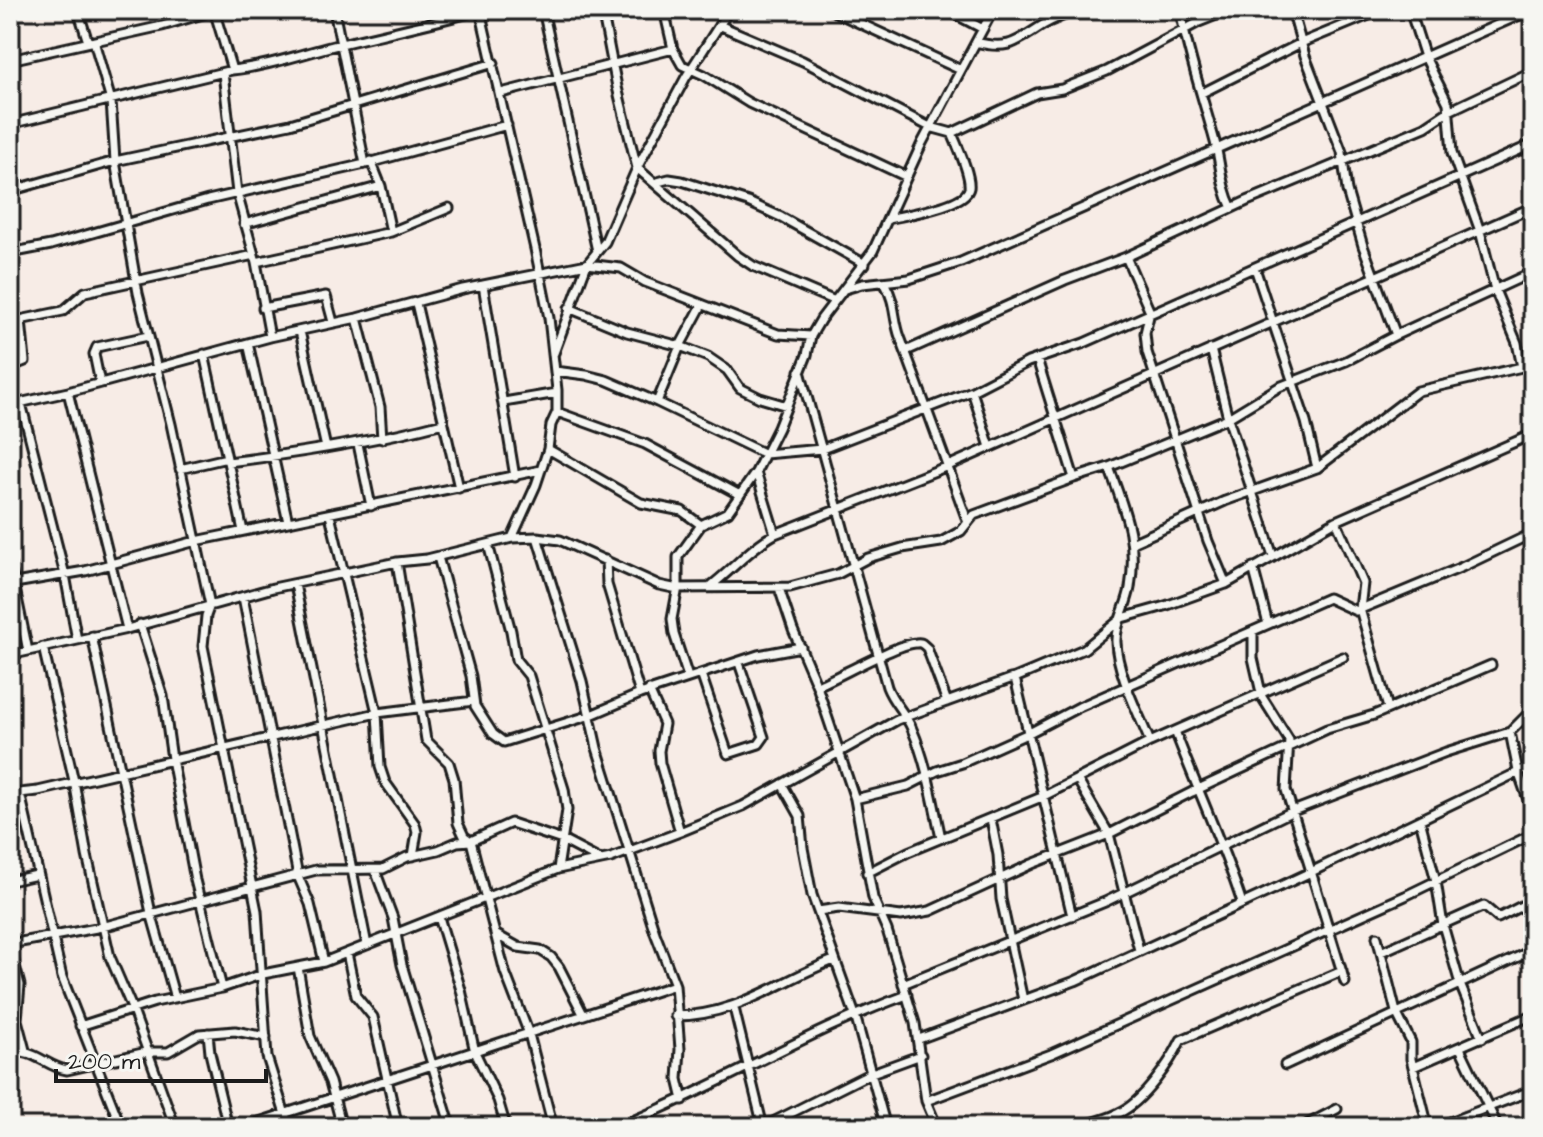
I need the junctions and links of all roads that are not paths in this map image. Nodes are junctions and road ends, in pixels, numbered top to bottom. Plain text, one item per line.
1 (78, 10) edge
2 (215, 10) edge
3 (334, 10) edge
4 (480, 10) edge
5 (543, 10) edge
6 (602, 10) edge
7 (664, 10) edge
8 (729, 10) edge
9 (831, 10) edge
10 (947, 10) edge
11 (993, 10) edge
12 (1080, 10) edge
13 (1180, 10) edge
14 (1229, 10) edge
15 (1292, 10) edge
16 (1381, 10) edge
17 (1410, 10) edge
18 (1529, 10) edge
19 (719, 25) junction
20 (1533, 25) edge
21 (983, 29) junction
22 (1184, 32) junction
23 (91, 41) junction
24 (976, 42) junction
25 (1301, 43) junction
26 (341, 44) junction
27 (673, 49) junction
28 (1425, 57) junction
29 (10, 60) edge
30 (494, 63) junction
31 (613, 65) junction
32 (691, 70) junction
33 (961, 70) junction
34 (227, 71) junction
35 (1533, 71) edge
36 (559, 78) junction
37 (501, 93) junction
38 (1202, 93) junction
39 (111, 101) junction
40 (1321, 102) junction
41 (351, 104) junction
42 (1449, 111) junction
43 (10, 124) edge
44 (507, 125) junction
45 (930, 127) junction
46 (952, 133) junction
47 (230, 136) junction
48 (1533, 144) edge
49 (1216, 148) junction
50 (1344, 160) junction
51 (115, 161) junction
52 (368, 163) junction
53 (637, 168) junction
54 (1460, 175) junction
55 (905, 176) junction
56 (654, 183) junction
57 (381, 186) junction
58 (10, 191) edge
59 (237, 193) junction
60 (1533, 207) edge
61 (449, 208) dead end
62 (1232, 208) junction
63 (888, 219) junction
64 (1356, 221) junction
65 (125, 222) junction
66 (244, 224) junction
67 (1480, 231) junction
68 (391, 232) junction
69 (597, 251) junction
70 (10, 253) edge
71 (1126, 257) junction
72 (255, 258) junction
73 (587, 264) junction
74 (865, 264) junction
75 (1255, 268) junction
76 (1533, 272) edge
77 (539, 274) junction
78 (1374, 276) junction
79 (136, 281) junction
80 (885, 284) junction
81 (483, 285) junction
82 (843, 290) junction
83 (1495, 290) junction
84 (835, 301) junction
85 (416, 303) junction
86 (702, 305) junction
87 (263, 308) junction
88 (569, 308) junction
89 (1150, 312) junction
90 (357, 318) junction
91 (21, 320) junction
92 (10, 322) edge
93 (333, 322) junction
94 (1273, 323) junction
95 (300, 331) junction
96 (1396, 335) junction
97 (148, 336) junction
98 (811, 336) junction
99 (270, 337) junction
100 (248, 343) junction
101 (680, 346) junction
102 (1211, 349) junction
103 (906, 351) junction
104 (204, 354) junction
105 (553, 355) junction
106 (1037, 359) junction
107 (1533, 362) edge
108 (10, 367) edge
109 (157, 367) junction
110 (1522, 367) junction
111 (555, 371) junction
112 (800, 371) junction
113 (1156, 375) junction
114 (1293, 382) junction
115 (100, 383) junction
116 (972, 391) junction
117 (68, 392) junction
118 (557, 393) junction
119 (504, 402) junction
120 (657, 402) junction
121 (21, 403) junction
122 (10, 405) edge
123 (787, 406) junction
124 (926, 408) junction
125 (557, 412) junction
126 (1228, 418) junction
127 (1054, 419) junction
128 (443, 423) junction
129 (1533, 434) edge
130 (382, 439) junction
131 (1176, 439) junction
132 (358, 444) junction
133 (990, 447) junction
134 (326, 448) junction
135 (548, 449) junction
136 (822, 449) junction
137 (765, 454) junction
138 (274, 456) junction
139 (228, 460) junction
140 (948, 466) junction
141 (1109, 467) junction
142 (1317, 468) junction
143 (180, 469) junction
144 (541, 470) junction
145 (756, 472) junction
146 (515, 477) junction
147 (1074, 478) junction
148 (459, 488) junction
149 (1252, 491) junction
150 (740, 495) junction
151 (371, 506) junction
152 (839, 508) junction
153 (1200, 512) junction
154 (330, 515) junction
155 (967, 520) junction
156 (1336, 521) junction
157 (288, 522) junction
158 (701, 525) junction
159 (243, 531) junction
160 (1533, 533) edge
161 (775, 534) junction
162 (537, 537) junction
163 (512, 538) junction
164 (196, 541) junction
165 (1134, 542) junction
166 (488, 544) junction
167 (1273, 556) junction
168 (438, 557) junction
169 (606, 560) junction
170 (397, 562) junction
171 (110, 563) junction
172 (853, 567) junction
173 (1253, 567) junction
174 (11, 570) edge
175 (343, 573) junction
176 (65, 575) junction
177 (15, 583) junction
178 (295, 584) junction
179 (1226, 584) junction
180 (712, 585) junction
181 (678, 587) junction
182 (779, 588) junction
183 (243, 597) junction
184 (210, 605) junction
185 (1360, 609) junction
186 (1122, 618) junction
187 (140, 624) junction
188 (1268, 624) junction
189 (127, 629) junction
190 (1253, 632) junction
191 (92, 636) junction
192 (77, 640) junction
193 (43, 647) junction
194 (801, 647) junction
195 (28, 651) junction
196 (10, 655) edge
197 (878, 657) junction
198 (1343, 657) dead end
199 (739, 663) junction
200 (1491, 665) dead end
201 (701, 674) junction
202 (688, 677) junction
203 (1015, 678) junction
204 (817, 686) junction
205 (1128, 687) junction
206 (649, 690) junction
207 (1261, 692) junction
208 (640, 694) junction
209 (474, 701) junction
210 (947, 702) junction
211 (422, 705) junction
212 (1388, 708) junction
213 (1533, 709) edge
214 (377, 713) junction
215 (591, 715) junction
216 (905, 716) junction
217 (323, 724) junction
218 (547, 728) junction
219 (1175, 731) junction
220 (1510, 732) junction
221 (1029, 733) junction
222 (270, 737) junction
223 (1150, 742) junction
224 (224, 748) junction
225 (1289, 748) junction
226 (839, 752) junction
227 (172, 759) junction
228 (1533, 765) edge
229 (122, 771) junction
230 (1518, 771) junction
231 (927, 777) junction
232 (1077, 779) junction
233 (74, 781) junction
234 (782, 784) junction
235 (1197, 790) junction
236 (20, 793) junction
237 (10, 794) edge
238 (1044, 796) junction
239 (855, 799) junction
240 (1293, 811) junction
241 (1533, 814) edge
242 (991, 819) junction
243 (1420, 820) junction
244 (680, 832) junction
245 (1109, 834) junction
246 (1533, 834) edge
247 (941, 838) junction
248 (562, 840) junction
249 (471, 841) junction
250 (1223, 845) junction
251 (631, 850) junction
252 (413, 856) junction
253 (1056, 856) junction
254 (600, 860) junction
255 (351, 869) junction
256 (558, 869) junction
257 (375, 870) junction
258 (1311, 872) junction
259 (867, 873) junction
260 (37, 875) junction
261 (298, 876) junction
262 (999, 880) junction
263 (10, 881) edge
264 (1436, 881) junction
265 (251, 889) junction
266 (1125, 892) junction
267 (485, 898) junction
268 (1533, 900) edge
269 (201, 901) junction
270 (1242, 903) junction
271 (818, 911) junction
272 (151, 913) junction
273 (879, 914) junction
274 (1072, 916) junction
275 (439, 917) junction
276 (1443, 925) junction
277 (102, 927) junction
278 (1329, 929) junction
279 (495, 934) junction
280 (396, 935) junction
281 (54, 936) junction
282 (1377, 937) dead end
283 (1011, 942) junction
284 (10, 945) edge
285 (367, 945) junction
286 (1139, 950) junction
287 (1533, 950) edge
288 (1381, 952) junction
289 (347, 953) junction
290 (834, 960) junction
291 (324, 962) junction
292 (298, 967) junction
293 (1342, 971) junction
294 (263, 974) junction
295 (1345, 982) dead end
296 (903, 984) junction
297 (1460, 984) junction
298 (675, 985) junction
299 (222, 988) junction
300 (907, 995) junction
301 (175, 998) junction
302 (1023, 1000) junction
303 (132, 1008) junction
304 (734, 1008) junction
305 (1396, 1012) junction
306 (583, 1014) junction
307 (855, 1015) junction
308 (1533, 1015) edge
309 (675, 1016) junction
310 (80, 1026) junction
311 (208, 1033) junction
312 (529, 1034) junction
313 (266, 1037) junction
314 (1482, 1038) junction
315 (919, 1039) junction
316 (1460, 1048) junction
317 (25, 1050) junction
318 (147, 1052) junction
319 (475, 1052) junction
320 (10, 1053) edge
321 (921, 1055) junction
322 (96, 1063) junction
323 (1285, 1065) dead end
324 (746, 1066) junction
325 (433, 1067) junction
326 (1413, 1067) junction
327 (869, 1074) junction
328 (386, 1079) junction
329 (1533, 1090) edge
330 (334, 1099) junction
331 (683, 1100) junction
332 (926, 1101) junction
333 (1490, 1106) junction
334 (1337, 1109) dead end
335 (284, 1115) junction
336 (640, 1118) junction
337 (936, 1124) edge
338 (121, 1127) edge
339 (175, 1127) edge
340 (228, 1127) edge
341 (244, 1127) edge
342 (289, 1127) edge
343 (342, 1127) edge
344 (398, 1127) edge
345 (451, 1127) edge
346 (506, 1127) edge
347 (553, 1127) edge
348 (618, 1127) edge
349 (644, 1127) edge
350 (763, 1127) edge
351 (886, 1127) edge
352 (919, 1127) edge
353 (1076, 1127) edge
354 (1302, 1127) edge
355 (1428, 1127) edge
356 (1437, 1127) edge
357 (1498, 1127) edge

1 - 23 street
2 - 23 street
2 - 34 street
3 - 26 street
4 - 26 street
4 - 30 street
5 - 36 street
6 - 31 street
7 - 27 street
8 - 19 street
9 - 33 street
10 - 21 street
11 - 21 street
12 - 24 street
13 - 22 street
14 - 22 street
15 - 25 street
16 - 25 street
17 - 28 street
18 - 20 street
18 - 28 street
19 - 32 street
19 - 45 street
21 - 24 street
22 - 38 street
22 - 46 street
23 - 29 street
23 - 39 street
24 - 33 street
25 - 38 street
25 - 40 street
26 - 34 street
26 - 41 street
27 - 31 street
27 - 32 street
28 - 40 street
28 - 42 street
30 - 37 street
30 - 41 street
31 - 36 street
31 - 53 street
32 - 53 street
32 - 55 street
33 - 45 street
34 - 39 street
34 - 47 street
35 - 42 street
36 - 37 street
36 - 69 street
37 - 44 street
38 - 49 street
39 - 43 street
39 - 51 street
40 - 49 street
40 - 50 street
41 - 47 street
41 - 52 street
42 - 50 street
42 - 54 street
44 - 52 street
44 - 77 street
45 - 46 street
45 - 55 street
46 - 63 street
47 - 51 street
47 - 59 street
48 - 54 street
49 - 62 street
49 - 80 street
50 - 62 street
50 - 64 street
51 - 58 street
51 - 65 street
52 - 57 street
52 - 59 street
53 - 56 street
53 - 69 street
54 - 64 street
54 - 67 street
55 - 63 street
56 - 74 street
56 - 84 street
57 - 66 street
57 - 68 street
59 - 65 street
59 - 66 street
60 - 67 street
61 - 68 street
62 - 71 street
63 - 74 street
64 - 75 street
64 - 78 street
65 - 70 street
65 - 79 street
66 - 72 street
67 - 78 street
67 - 83 street
68 - 72 street
69 - 73 street
71 - 89 street
71 - 103 street
72 - 79 street
72 - 87 street
73 - 77 street
73 - 86 street
73 - 88 street
74 - 82 street
75 - 89 street
75 - 94 street
76 - 83 street
77 - 81 street
77 - 105 street
78 - 94 street
78 - 96 street
79 - 91 street
79 - 97 street
80 - 82 street
80 - 103 street
81 - 85 street
81 - 119 street
82 - 84 street
83 - 96 street
83 - 110 street
84 - 98 street
85 - 90 street
85 - 128 street
86 - 98 street
86 - 101 street
87 - 93 street
87 - 99 street
88 - 101 street
88 - 105 street
89 - 106 street
89 - 113 street
90 - 93 street
90 - 130 street
91 - 92 street
91 - 108 street
93 - 95 street
94 - 102 street
94 - 114 street
95 - 99 street
95 - 134 street
96 - 114 street
97 - 109 street
97 - 115 street
98 - 112 street
99 - 100 street
100 - 104 street
100 - 138 street
101 - 120 street
101 - 123 street
102 - 113 street
102 - 126 street
103 - 124 street
104 - 109 street
104 - 139 street
105 - 111 street
106 - 116 street
106 - 127 street
107 - 110 street
109 - 115 street
109 - 143 street
110 - 142 street
111 - 118 street
111 - 120 street
112 - 123 street
112 - 136 street
113 - 127 street
113 - 131 street
114 - 126 street
114 - 142 street
115 - 117 street
116 - 124 street
116 - 133 street
117 - 121 street
117 - 171 street
118 - 119 street
118 - 125 street
119 - 146 street
120 - 137 street
121 - 122 street
121 - 176 street
123 - 137 street
124 - 136 street
124 - 140 street
125 - 135 street
125 - 150 street
126 - 131 street
126 - 149 street
127 - 133 street
127 - 147 street
128 - 130 street
128 - 148 street
129 - 156 street
130 - 132 street
131 - 141 street
131 - 153 street
132 - 134 street
132 - 151 street
133 - 140 street
134 - 138 street
135 - 144 street
135 - 158 street
136 - 137 street
136 - 152 street
137 - 145 street
138 - 139 street
138 - 157 street
139 - 143 street
139 - 159 street
140 - 152 street
140 - 155 street
141 - 147 street
141 - 165 street
142 - 149 street
143 - 164 street
144 - 146 street
144 - 163 street
145 - 150 street
145 - 161 street
146 - 148 street
147 - 155 street
148 - 151 street
149 - 153 street
149 - 167 street
150 - 158 street
151 - 154 street
152 - 161 street
152 - 172 street
153 - 165 street
153 - 179 street
154 - 157 street
154 - 175 street
155 - 172 street
156 - 167 street
156 - 185 street
157 - 159 street
158 - 181 street
159 - 164 street
160 - 185 street
161 - 180 street
162 - 163 street
162 - 169 street
162 - 215 street
163 - 166 street
164 - 171 street
164 - 184 street
165 - 186 street
166 - 168 street
166 - 218 street
167 - 173 street
168 - 170 street
168 - 209 street
169 - 181 street
169 - 208 street
170 - 175 street
170 - 211 street
171 - 176 street
171 - 189 street
172 - 182 street
172 - 197 street
173 - 179 street
173 - 188 street
174 - 177 street
175 - 178 street
175 - 214 street
176 - 177 street
176 - 192 street
177 - 195 street
178 - 183 street
178 - 217 street
179 - 186 street
180 - 181 street
180 - 182 street
181 - 202 street
182 - 194 street
183 - 184 street
183 - 222 street
184 - 187 street
184 - 224 street
185 - 188 street
185 - 212 street
186 - 203 street
186 - 205 street
187 - 189 street
187 - 227 street
188 - 190 street
189 - 191 street
190 - 205 street
190 - 207 street
191 - 192 street
191 - 229 street
192 - 193 street
193 - 195 street
193 - 233 street
194 - 199 street
194 - 204 street
195 - 196 street
197 - 204 street
197 - 210 street
197 - 216 street
198 - 207 street
199 - 201 street
199 - 201 street
200 - 212 street
201 - 202 street
202 - 206 street
203 - 210 street
203 - 221 street
204 - 226 street
205 - 221 street
205 - 223 street
206 - 208 street
206 - 244 street
207 - 219 street
207 - 225 street
208 - 215 street
209 - 211 street
209 - 218 street
210 - 216 street
211 - 214 street
211 - 249 street
212 - 225 street
213 - 220 street
214 - 217 street
214 - 252 street
215 - 218 street
215 - 251 street
216 - 226 street
216 - 231 street
217 - 222 street
217 - 255 street
218 - 248 street
219 - 223 street
219 - 235 street
220 - 230 street
220 - 240 street
221 - 231 street
221 - 238 street
222 - 224 street
222 - 261 street
223 - 232 street
224 - 227 street
224 - 265 street
225 - 235 street
225 - 240 street
226 - 234 street
226 - 239 street
227 - 229 street
227 - 269 street
228 - 230 street
229 - 233 street
229 - 272 street
230 - 241 street
230 - 243 street
231 - 239 street
231 - 247 street
232 - 238 street
232 - 245 street
233 - 236 street
233 - 277 street
234 - 244 street
234 - 271 street
235 - 245 street
235 - 250 street
236 - 237 street
236 - 260 street
238 - 242 street
238 - 253 street
239 - 259 street
240 - 250 street
240 - 258 street
242 - 247 street
242 - 262 street
243 - 258 street
243 - 264 street
244 - 251 street
245 - 253 street
245 - 266 street
246 - 264 street
247 - 259 street
248 - 249 street
248 - 254 street
248 - 256 street
249 - 252 street
249 - 267 street
250 - 266 street
250 - 270 street
251 - 254 street
251 - 298 street
252 - 257 street
253 - 262 street
253 - 274 street
254 - 256 street
255 - 257 street
255 - 261 street
255 - 285 street
256 - 267 street
257 - 280 street
258 - 270 street
258 - 278 street
259 - 273 street
260 - 263 street
260 - 281 street
261 - 265 street
261 - 291 street
262 - 273 street
262 - 283 street
264 - 276 street
264 - 278 street
265 - 269 street
265 - 294 street
266 - 274 street
266 - 286 street
267 - 275 street
267 - 279 street
268 - 276 street
269 - 272 street
269 - 299 street
270 - 286 street
271 - 273 street
271 - 290 street
272 - 277 street
272 - 301 street
273 - 296 street
274 - 283 street
275 - 280 street
275 - 319 street
276 - 288 street
276 - 297 street
277 - 281 street
277 - 303 street
278 - 293 street
278 - 332 street
279 - 306 street
279 - 312 street
280 - 285 street
280 - 325 street
281 - 284 street
281 - 310 street
282 - 288 street
283 - 296 street
283 - 302 street
284 - 317 street
285 - 289 street
286 - 302 street
287 - 297 street
288 - 305 street
289 - 291 street
289 - 328 street
290 - 304 street
290 - 307 street
291 - 292 street
292 - 294 street
292 - 330 street
293 - 295 street
293 - 353 street
294 - 299 street
294 - 313 street
296 - 300 street
297 - 305 street
297 - 314 street
298 - 306 street
298 - 309 street
299 - 301 street
300 - 307 street
300 - 315 street
301 - 303 street
302 - 315 street
303 - 310 street
303 - 318 street
304 - 309 street
304 - 324 street
305 - 323 street
305 - 326 street
306 - 312 street
307 - 324 street
307 - 327 street
308 - 314 street
309 - 331 street
310 - 322 street
311 - 313 street
311 - 318 street
311 - 340 street
312 - 319 street
312 - 347 street
313 - 335 street
314 - 316 street
315 - 321 street
316 - 326 street
316 - 333 street
317 - 320 street
317 - 322 street
318 - 322 street
318 - 339 street
319 - 325 street
319 - 346 street
321 - 327 street
321 - 332 street
322 - 338 street
324 - 331 street
324 - 350 street
325 - 328 street
325 - 345 street
326 - 355 street
327 - 350 street
327 - 351 street
328 - 330 street
328 - 344 street
329 - 333 street
330 - 335 street
330 - 343 street
331 - 336 street
332 - 337 street
333 - 356 street
333 - 357 street
334 - 354 street
335 - 341 street
335 - 342 street
336 - 348 street
336 - 349 street
337 - 352 street

